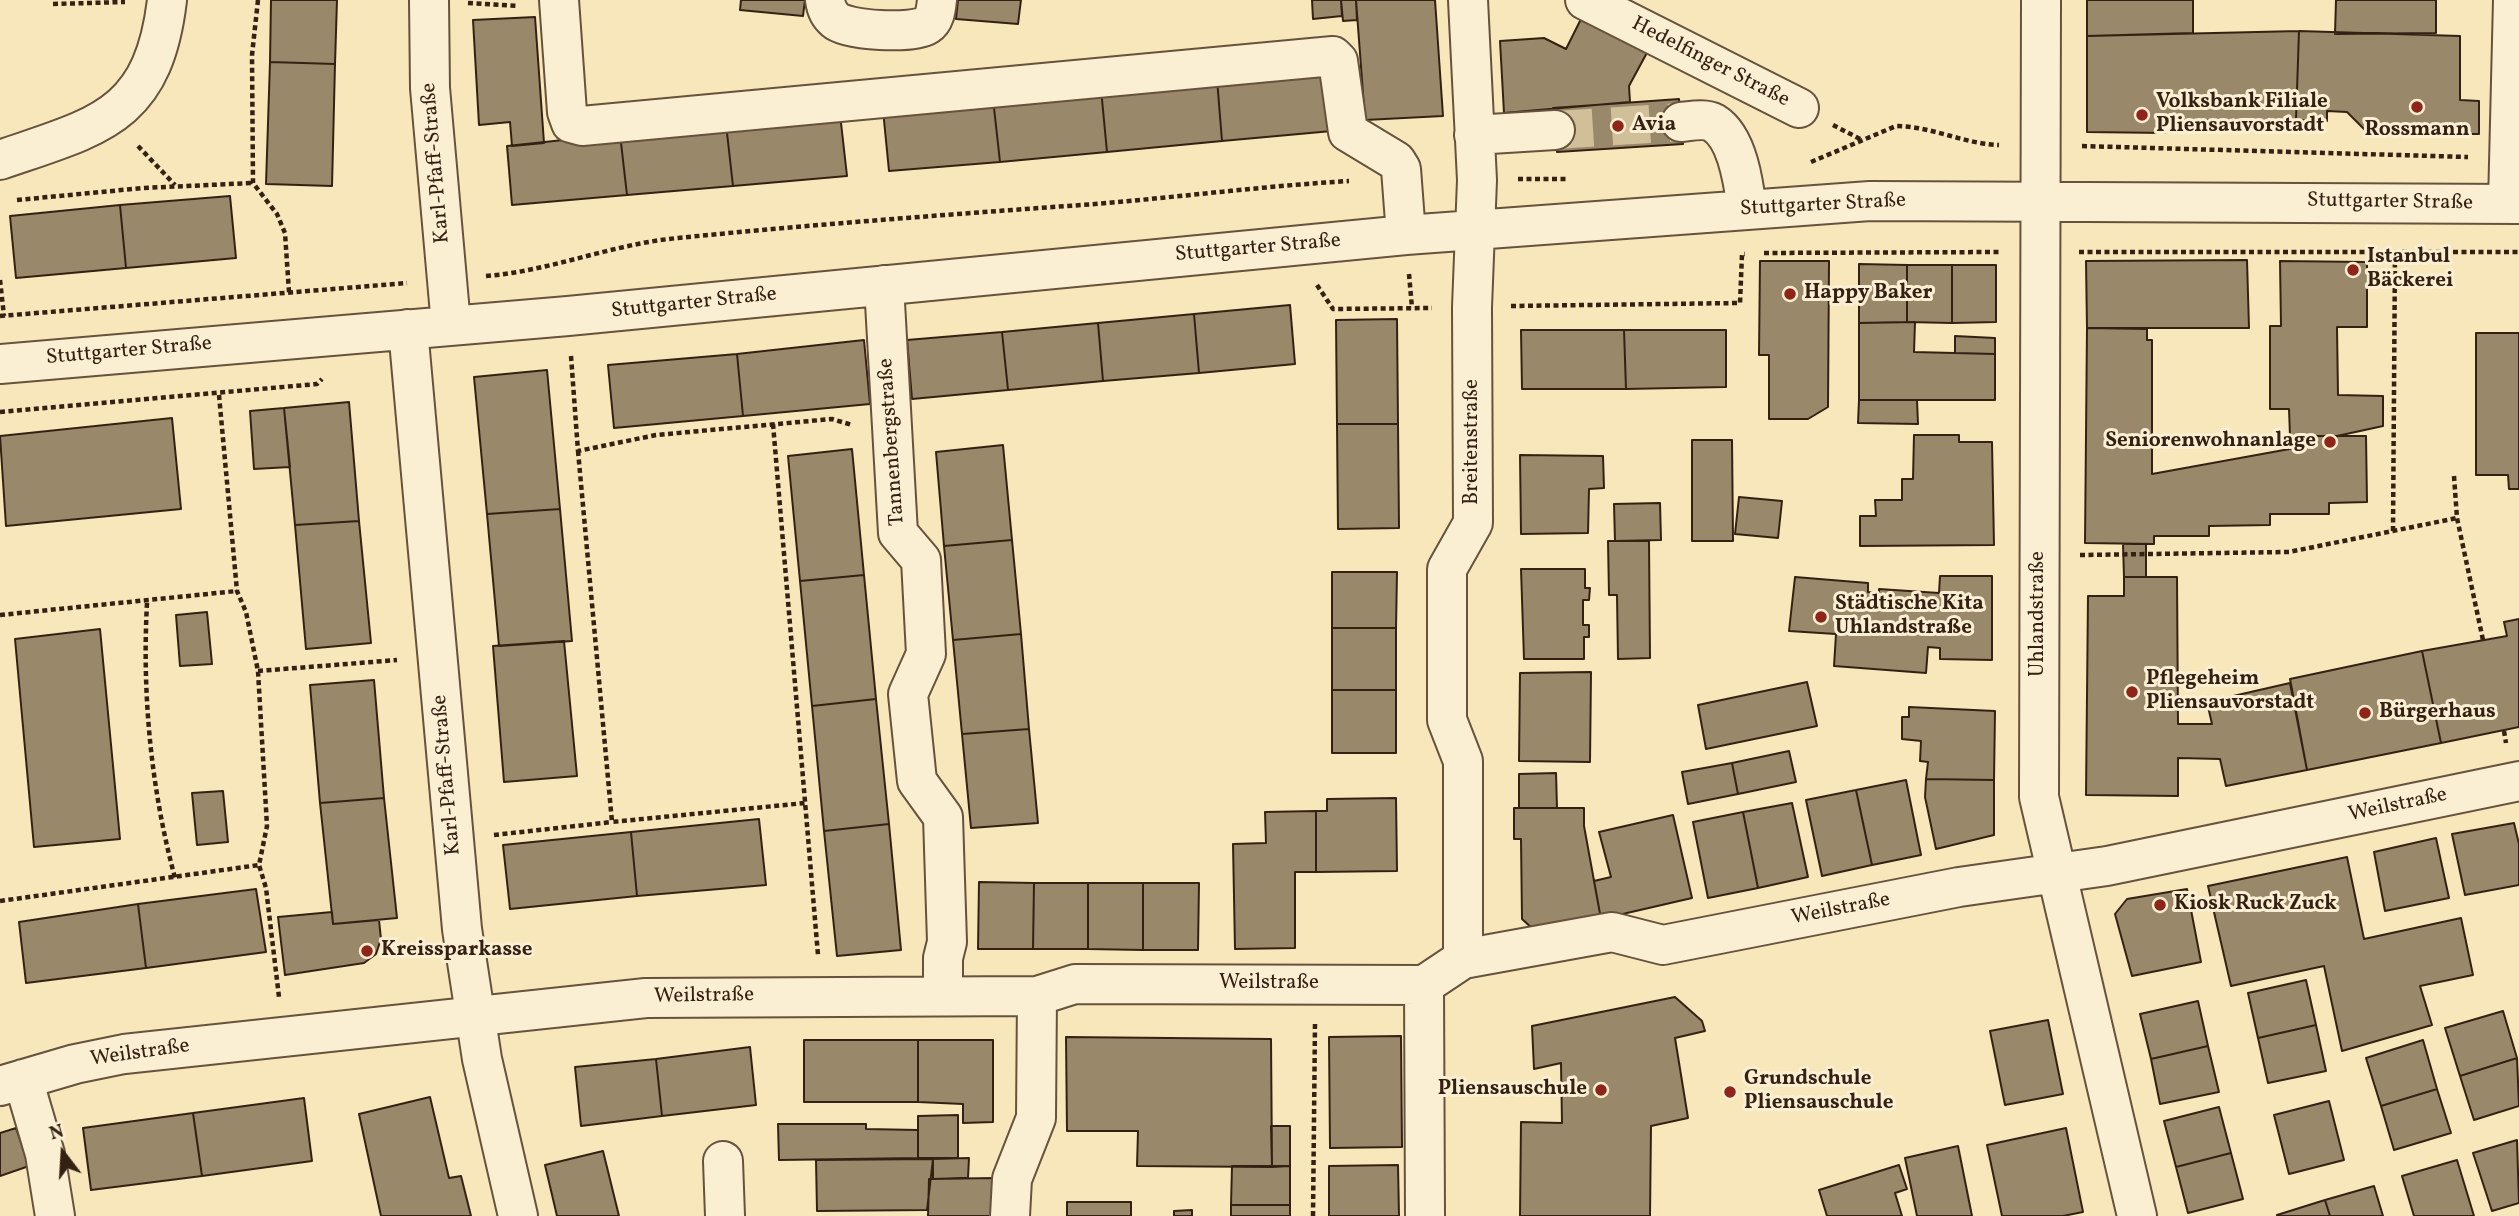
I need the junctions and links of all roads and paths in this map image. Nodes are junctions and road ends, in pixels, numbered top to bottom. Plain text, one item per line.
1 (167, 0) edge
2 (258, 0) edge
3 (825, 0) edge
4 (937, 0) edge
5 (1468, 0) edge
6 (1585, 0) edge
7 (2041, 0) edge
8 (2513, 0) edge
9 (429, 1) edge
10 (53, 4) dead end
11 (558, 4) edge
12 (1799, 108) dead end
13 (110, 117) junction
14 (1681, 122) tunnel mouth
15 (1555, 130) tunnel mouth
16 (1474, 135) junction
17 (2041, 145) junction
18 (2472, 157) dead end
19 (0, 160) edge
20 (1807, 163) dead end
21 (1581, 178) dead end
22 (1403, 179) junction
23 (1477, 180) junction
24 (253, 183) junction
25 (176, 186) junction
26 (2039, 201) junction
27 (6, 202) dead end
28 (2513, 204) edge
29 (1747, 210) junction
30 (1476, 232) junction
31 (1406, 235) junction
32 (2038, 252) junction
33 (2395, 252) junction
34 (2519, 252) edge
35 (447, 279) junction
36 (0, 280) edge
37 (1316, 284) dead end
38 (884, 285) junction
39 (289, 292) junction
40 (1472, 307) junction
41 (2, 316) edge
42 (568, 317) junction
43 (451, 325) junction
44 (408, 329) junction
45 (0, 363) edge
46 (330, 372) dead end
47 (219, 395) junction
48 (0, 412) edge
49 (773, 424) junction
50 (891, 428) junction
51 (578, 451) junction
52 (2455, 476) dead end
53 (2458, 518) junction
54 (2393, 531) junction
55 (2040, 554) junction
56 (237, 592) junction
57 (146, 603) junction
58 (0, 615) edge
59 (2483, 640) dead end
60 (438, 657) junction
61 (258, 671) junction
62 (2519, 781) edge
63 (805, 803) junction
64 (612, 822) junction
65 (453, 838) junction
66 (258, 865) junction
67 (2057, 874) junction
68 (176, 878) junction
69 (0, 901) edge
70 (1463, 959) junction
71 (1315, 985) junction
72 (1424, 985) junction
73 (818, 995) junction
74 (943, 995) junction
75 (1037, 996) junction
76 (474, 1017) junction
77 (283, 1036) junction
78 (12, 1082) edge
79 (723, 1161) dead end
80 (55, 1216) edge
81 (518, 1216) edge
82 (725, 1216) edge
83 (1010, 1216) edge
84 (1313, 1216) edge
85 (1425, 1216) edge
86 (2137, 1216) edge

1 - 10 path
1 - 13 street
2 - 24 path
3 - 4 street
5 - 16 street, Breitenstraße
6 - 12 street, Hedelfinger Straße
7 - 17 street, Uhlandstraße
8 - 28 street
9 - 11 path
9 - 35 street, Karl-Pfaff-Straße
11 - 22 street
13 - 19 street
13 - 25 path
14 - 29 street
15 - 16 street
16 - 23 street, Breitenstraße
17 - 18 path
17 - 20 path
17 - 26 street, Uhlandstraße
21 - 23 path
22 - 31 street
22 - 35 path
23 - 30 street, Breitenstraße
24 - 25 path
24 - 39 path
25 - 27 path
26 - 28 street, Stuttgarter Straße
26 - 29 street, Stuttgarter Straße
26 - 32 street, Uhlandstraße
29 - 30 street, Stuttgarter Straße
30 - 31 street, Stuttgarter Straße
30 - 40 street, Breitenstraße
31 - 38 street, Stuttgarter Straße
32 - 33 path
32 - 40 path
32 - 55 street, Uhlandstraße
33 - 34 path
33 - 54 path
35 - 39 path
35 - 43 street, Karl-Pfaff-Straße
36 - 41 path
37 - 40 path
38 - 42 street, Stuttgarter Straße
38 - 50 street, Tannenbergstraße
39 - 41 path
40 - 70 street, Breitenstraße
42 - 43 street, Stuttgarter Straße
42 - 51 path
43 - 44 street, Stuttgarter Straße
44 - 45 street, Stuttgarter Straße
44 - 60 street, Karl-Pfaff-Straße
46 - 47 path
47 - 48 path
47 - 56 path
49 - 50 path
49 - 51 path
49 - 63 path
50 - 74 street, Tannenbergstraße
51 - 64 path
52 - 53 path
53 - 54 path
53 - 59 path
54 - 55 path
55 - 67 street, Uhlandstraße
56 - 57 path
56 - 61 path
57 - 58 path
57 - 68 path
60 - 61 path
60 - 65 street, Karl-Pfaff-Straße
61 - 66 path
62 - 67 street, Weilstraße
63 - 64 path
63 - 73 path
64 - 65 path
65 - 76 street, Karl-Pfaff-Straße
66 - 68 path
66 - 77 path
67 - 70 street, Weilstraße
67 - 86 street, Uhlandstraße
68 - 69 path
70 - 72 street, Weilstraße
71 - 72 street, Weilstraße
71 - 75 street, Weilstraße
71 - 84 path
72 - 85 street
73 - 74 street, Weilstraße
73 - 76 street, Weilstraße
74 - 75 street, Weilstraße
75 - 83 street
76 - 77 street, Weilstraße
76 - 81 street, Karl-Pfaff-Straße
77 - 78 street, Weilstraße
78 - 80 street
79 - 82 street

